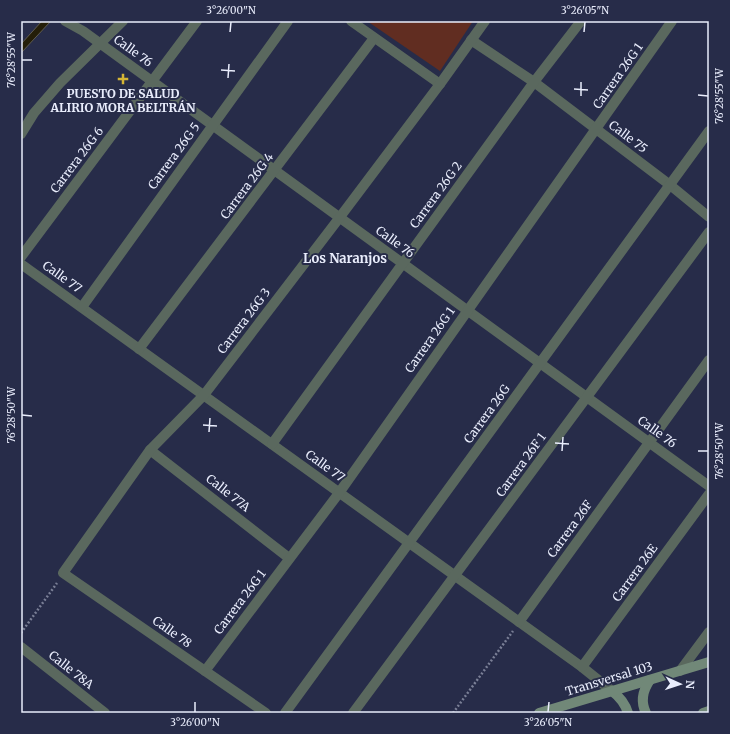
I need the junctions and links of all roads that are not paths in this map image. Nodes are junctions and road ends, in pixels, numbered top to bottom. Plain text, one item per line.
1 (65, 21) edge
2 (123, 21) edge
3 (197, 21) edge
4 (288, 21) edge
5 (351, 21) edge
6 (485, 21) edge
7 (581, 21) edge
8 (672, 21) edge
9 (374, 38) junction
10 (471, 40) junction
11 (100, 43) junction
12 (152, 81) junction
13 (534, 82) junction
14 (440, 84) junction
15 (213, 125) junction
16 (596, 130) junction
17 (709, 131) edge
18 (21, 134) edge
19 (275, 170) junction
20 (670, 185) junction
21 (709, 217) edge
22 (340, 218) junction
23 (709, 232) edge
24 (21, 257) edge
25 (403, 263) junction
26 (21, 264) edge
27 (82, 307) junction
28 (468, 310) junction
29 (140, 349) junction
30 (709, 360) edge
31 (540, 363) junction
32 (204, 395) junction
33 (587, 397) junction
34 (649, 442) junction
35 (272, 444) junction
36 (150, 450) junction
37 (709, 486) edge
38 (339, 492) junction
39 (709, 494) edge
40 (409, 543) junction
41 (290, 558) junction
42 (63, 573) joint
43 (455, 576) junction
44 (519, 622) junction
45 (709, 632) edge
46 (21, 647) edge
47 (709, 662) edge
48 (582, 667) junction
49 (205, 671) junction
50 (680, 671) junction
51 (650, 680) junction
52 (612, 691) junction
53 (709, 711) edge
54 (105, 713) edge
55 (266, 713) edge
56 (285, 713) edge
57 (353, 713) edge
58 (539, 713) edge
59 (628, 713) edge
60 (646, 713) edge
61 (703, 713) edge

1 - 11 street, Calle 76
2 - 11 street
3 - 12 street, Carrera 26G 6
4 - 15 street, Carrera 26G 5
5 - 9 street
6 - 10 street, Carrera 26G 3
7 - 13 street, Carrera 26G 2
8 - 16 street, Carrera 26G 1
9 - 14 street
9 - 19 street, Carrera 26G 4
10 - 13 street, Calle 75
10 - 14 street, Carrera 26G 3
11 - 12 street, Calle 76
11 - 18 street
12 - 15 street, Calle 76
12 - 24 street, Carrera 26G 6
13 - 16 street, Calle 75
13 - 25 street, Carrera 26G 2
14 - 22 street, Carrera 26G 3
15 - 19 street, Calle 76
15 - 27 street, Carrera 26G 5
16 - 20 street, Calle 75
16 - 28 street, Carrera 26G 1
17 - 20 street, Carrera 26G
19 - 22 street, Calle 76
19 - 29 street, Carrera 26G 4
20 - 21 street, Calle 75
20 - 31 street, Carrera 26G
22 - 25 street, Calle 76
22 - 32 street, Carrera 26G 3
23 - 33 street, Carrera 26F 1
25 - 28 street, Calle 76
25 - 35 street, Carrera 26G 2
26 - 27 street, Calle 77
27 - 29 street, Calle 77
28 - 31 street, Calle 76
28 - 38 street, Carrera 26G 1
29 - 32 street, Calle 77
30 - 34 street, Carrera 26F
31 - 33 street, Calle 76
31 - 40 street, Carrera 26G
32 - 35 street, Calle 77
32 - 36 street, Carrera 26G 3
33 - 34 street, Calle 76
33 - 43 street, Carrera 26F 1
34 - 37 street, Calle 76
34 - 44 street, Carrera 26F
35 - 38 street, Calle 77
36 - 41 street, Calle 77A
36 - 42 street, Carrera 26G 3
38 - 40 street, Calle 77
38 - 41 street, Carrera 26G 1
39 - 48 street, Carrera 26E
40 - 43 street, Calle 77
40 - 56 street, Carrera 26G
41 - 49 street, Carrera 26G 1
42 - 49 street, Calle 78
43 - 44 street, Calle 77
43 - 57 street, Carrera 26F 1
44 - 48 street, Calle 77
45 - 50 street
46 - 54 street, Calle 78A
47 - 50 street, Transversal 103
48 - 52 street, Calle 77
49 - 55 street, Calle 78
50 - 51 street, Transversal 103
51 - 52 street, Transversal 103
51 - 60 street
52 - 58 street, Transversal 103
52 - 59 street
53 - 61 street

